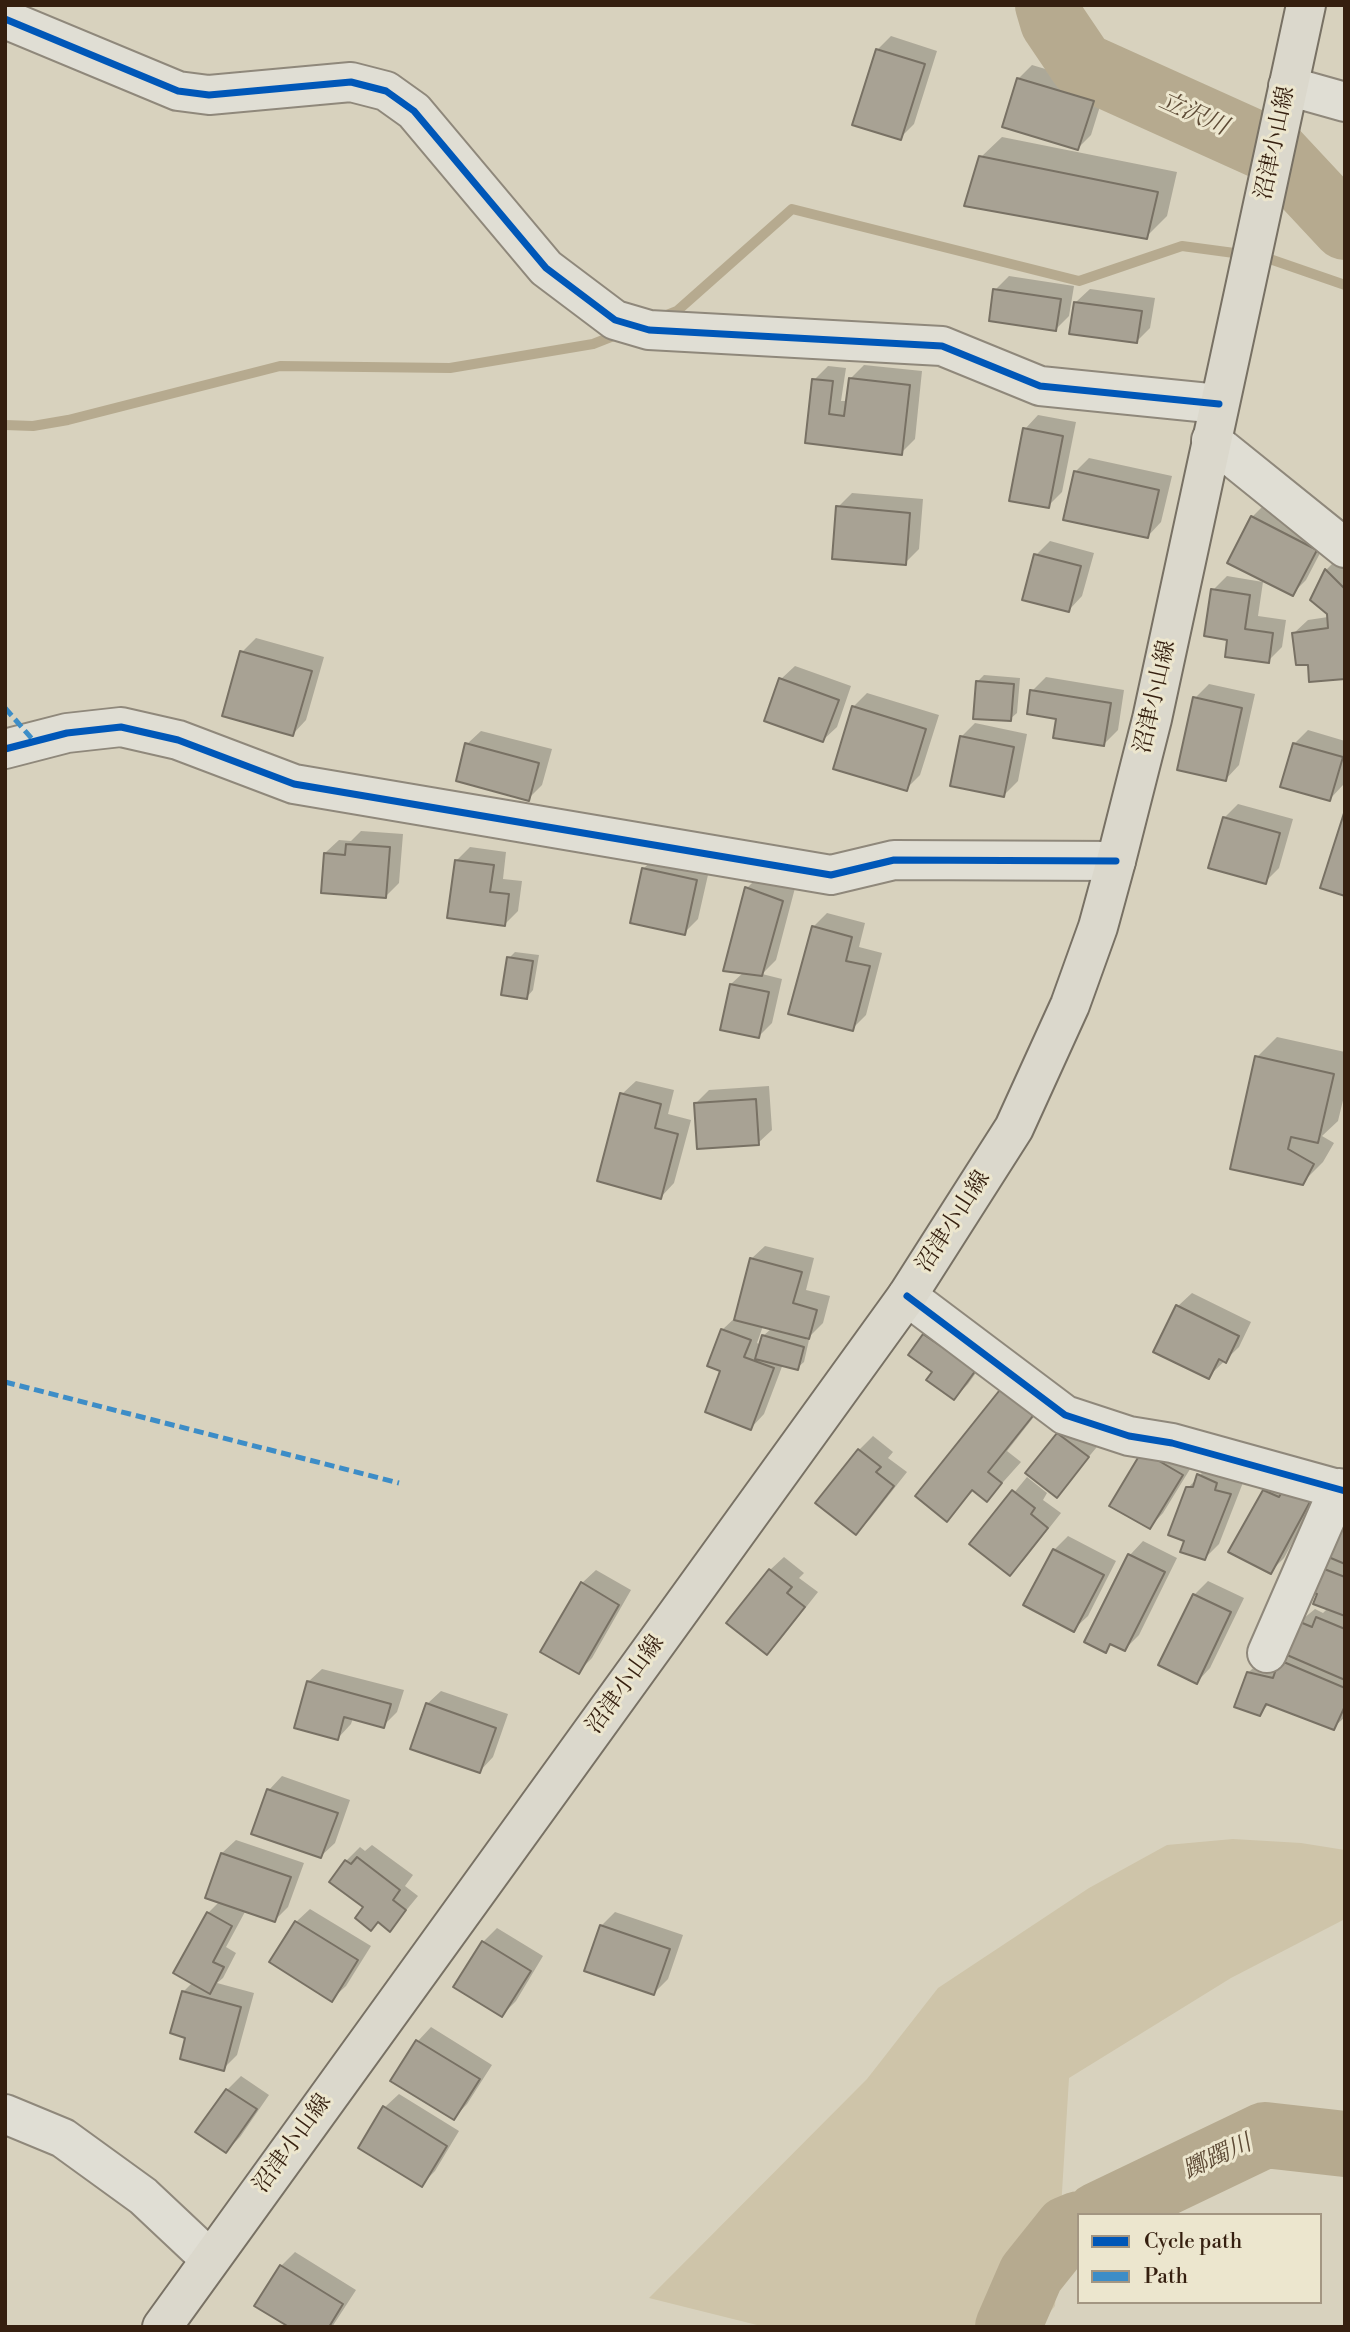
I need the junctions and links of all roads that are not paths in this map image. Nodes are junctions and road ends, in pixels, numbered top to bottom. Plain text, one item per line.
1 (1307, 5) edge
2 (5, 19) edge
3 (1288, 86) junction
4 (1345, 102) edge
5 (1215, 422) junction
6 (1345, 548) edge
7 (5, 750) edge
8 (1116, 861) junction
9 (906, 1296) junction
10 (1342, 1490) edge
11 (1267, 1653) dead end
12 (5, 2115) edge
13 (210, 2259) junction
14 (162, 2327) edge

1 - 3 main road, 沼津小山線
2 - 5 street
3 - 4 street
3 - 5 main road, 沼津小山線
5 - 6 street
5 - 8 main road, 沼津小山線
7 - 8 street
8 - 9 main road, 沼津小山線
9 - 10 street
9 - 13 main road, 沼津小山線
10 - 11 street
12 - 13 street
13 - 14 main road, 沼津小山線

